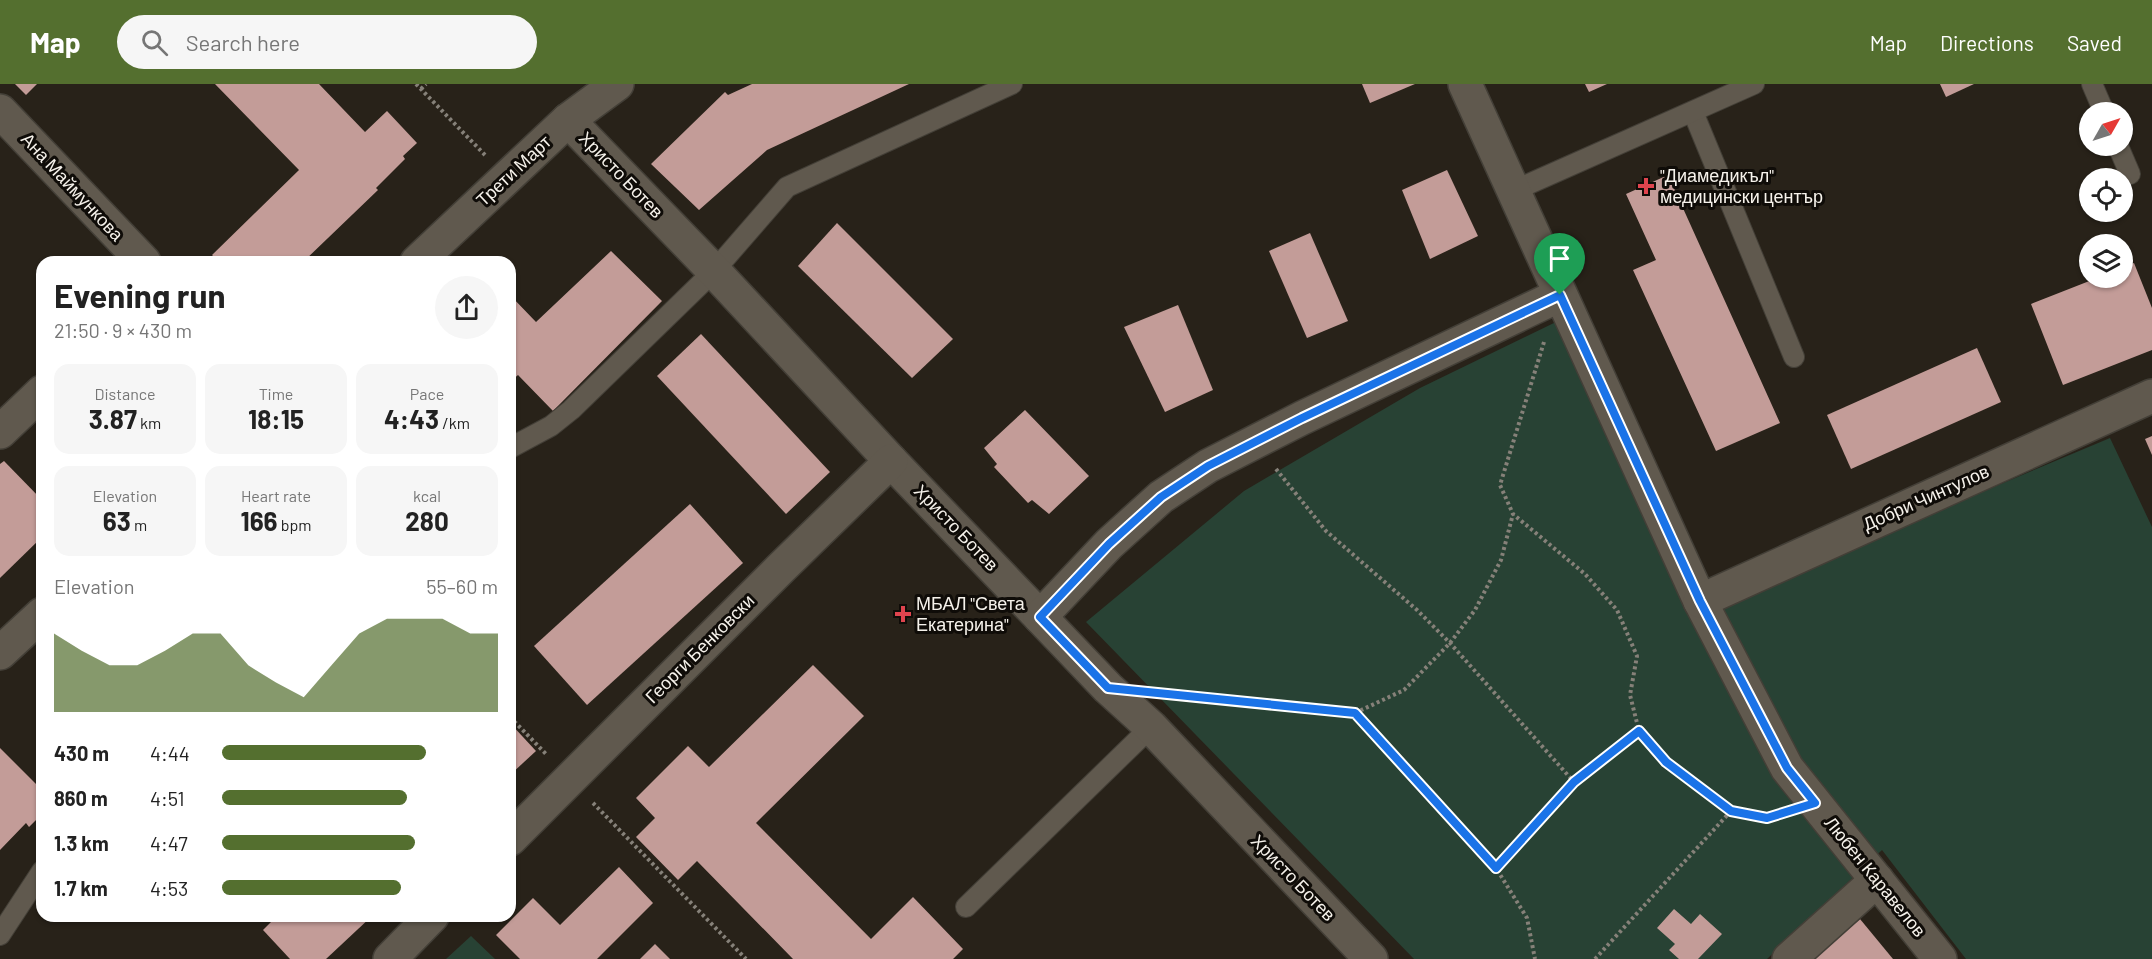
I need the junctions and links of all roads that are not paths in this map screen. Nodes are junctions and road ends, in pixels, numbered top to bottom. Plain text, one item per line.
1 (617, 84) edge
2 (1012, 84) edge
3 (1466, 84) edge
4 (1754, 84) edge
5 (2092, 84) edge
6 (2100, 102) edge
7 (0, 111) edge
8 (1693, 112) junction
9 (568, 120) junction
10 (1513, 191) junction
11 (138, 256) edge
12 (423, 256) edge
13 (714, 271) junction
14 (1560, 295) junction
15 (1794, 357) dead end
16 (2152, 396) edge
17 (36, 398) edge
18 (0, 432) edge
19 (516, 445) edge
20 (891, 461) junction
21 (1700, 601) junction
22 (1040, 617) junction
23 (36, 620) edge
24 (0, 653) edge
25 (1151, 727) junction
26 (516, 833) edge
27 (36, 880) edge
28 (1877, 880) junction
29 (966, 907) dead end
30 (426, 922) edge
31 (0, 935) edge
32 (390, 959) edge
33 (1371, 959) edge
34 (1789, 959) edge
35 (1940, 959) edge

1 - 9 street, Трети Март
2 - 13 lane
3 - 10 street, Любен Каравелов
4 - 8 lane
5 - 6 lane
7 - 11 street, Ана Маймункова
8 - 10 lane
8 - 15 lane
9 - 12 street, Трети Март
9 - 13 street, Христо Ботев
10 - 14 street, Любен Каравелов
13 - 19 lane
13 - 20 street, Христо Ботев
14 - 21 street, Любен Каравелов
14 - 22 street
16 - 21 street, Добри Чинтулов
17 - 18 street
20 - 22 street, Христо Ботев
20 - 26 street, Георги Бенковски
21 - 28 street, Любен Каравелов
22 - 25 street, Христо Ботев
23 - 24 street
25 - 29 lane
25 - 33 street, Христо Ботев
27 - 31 lane
28 - 34 street
28 - 35 street, Любен Каравелов
30 - 32 street

